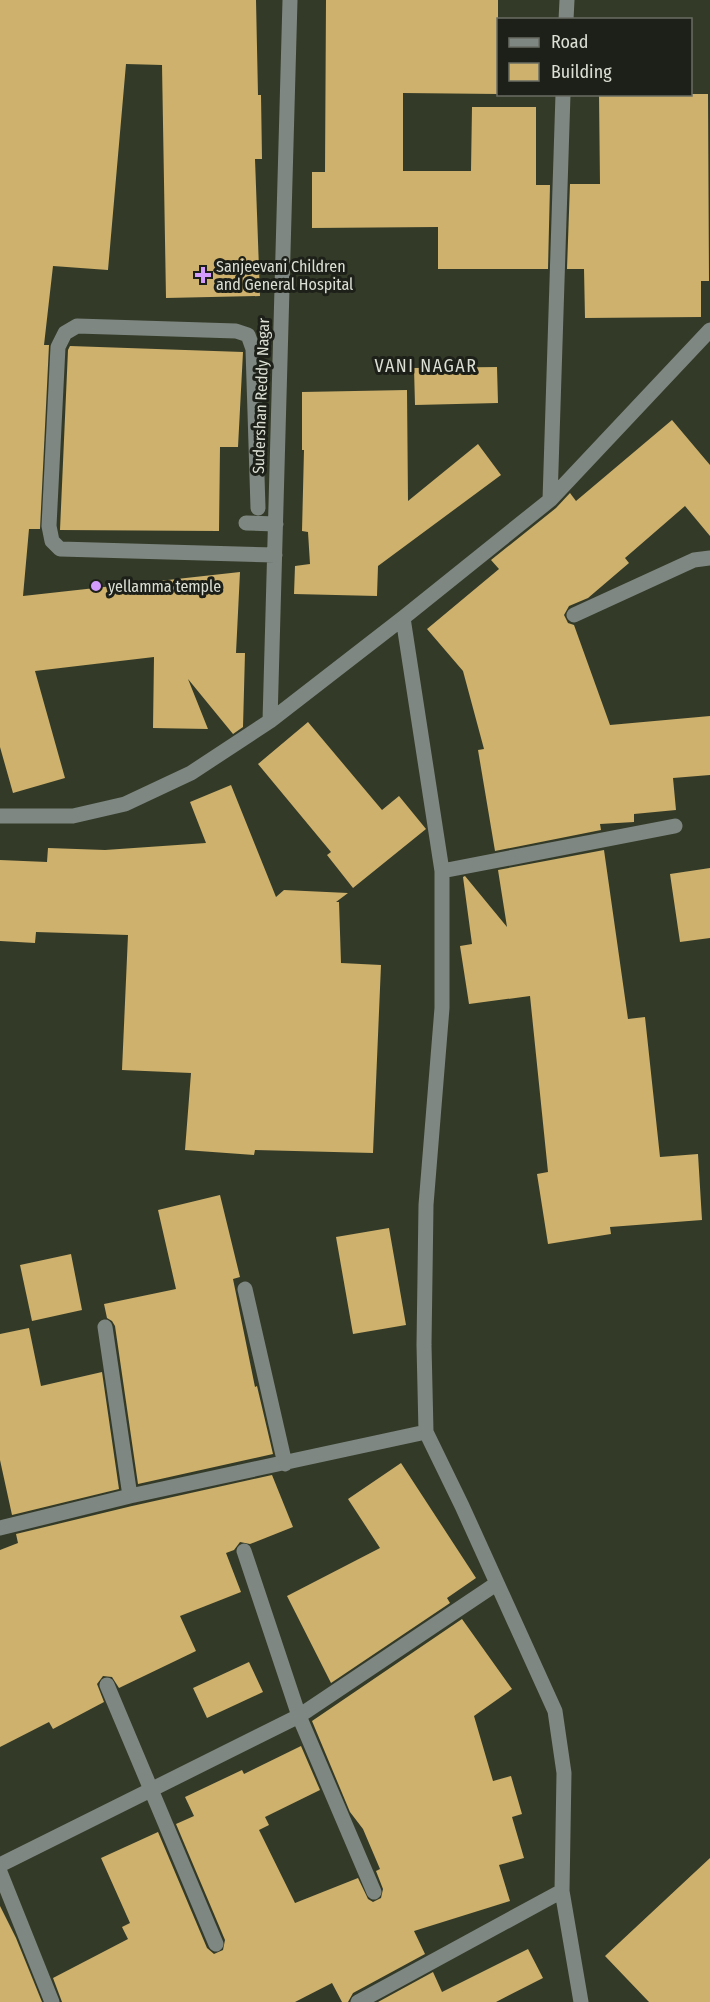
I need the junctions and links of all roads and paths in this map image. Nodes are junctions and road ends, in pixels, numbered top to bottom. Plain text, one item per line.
1 (290, 0) edge
2 (567, 0) edge
3 (566, 18) edge
4 (563, 96) edge
5 (710, 330) edge
6 (550, 500) junction
7 (258, 508) dead end
8 (246, 523) dead end
9 (276, 524) junction
10 (275, 555) junction
11 (710, 558) edge
12 (574, 615) dead end
13 (403, 618) junction
14 (270, 721) junction
15 (0, 816) edge
16 (675, 826) dead end
17 (442, 871) junction
18 (245, 1289) dead end
19 (105, 1327) dead end
20 (426, 1432) junction
21 (285, 1464) junction
22 (130, 1496) junction
23 (0, 1528) edge
24 (243, 1551) dead end
25 (495, 1584) junction
26 (107, 1685) dead end
27 (299, 1716) junction
28 (152, 1789) junction
29 (0, 1865) edge
30 (0, 1872) edge
31 (562, 1891) junction
32 (374, 1892) dead end
33 (216, 1944) dead end
34 (52, 2002) edge
35 (358, 2002) edge
36 (581, 2002) edge

1 - 9 street, Sudershan Reddy Nagar
2 - 3 street
4 - 6 street
5 - 6 street
6 - 13 street
7 - 10 street
8 - 9 street
9 - 10 street, Sudershan Reddy Nagar
10 - 14 street, Sudershan Reddy Nagar
11 - 12 street
13 - 14 street
13 - 17 street
14 - 15 street
16 - 17 street
17 - 20 street
18 - 21 street
19 - 22 street
20 - 21 street
20 - 25 street
21 - 22 street
22 - 23 street
24 - 27 street
25 - 27 street
25 - 31 street
26 - 28 street
27 - 28 street
27 - 32 street
28 - 29 street
28 - 33 street
30 - 34 street
31 - 35 street
31 - 36 street

